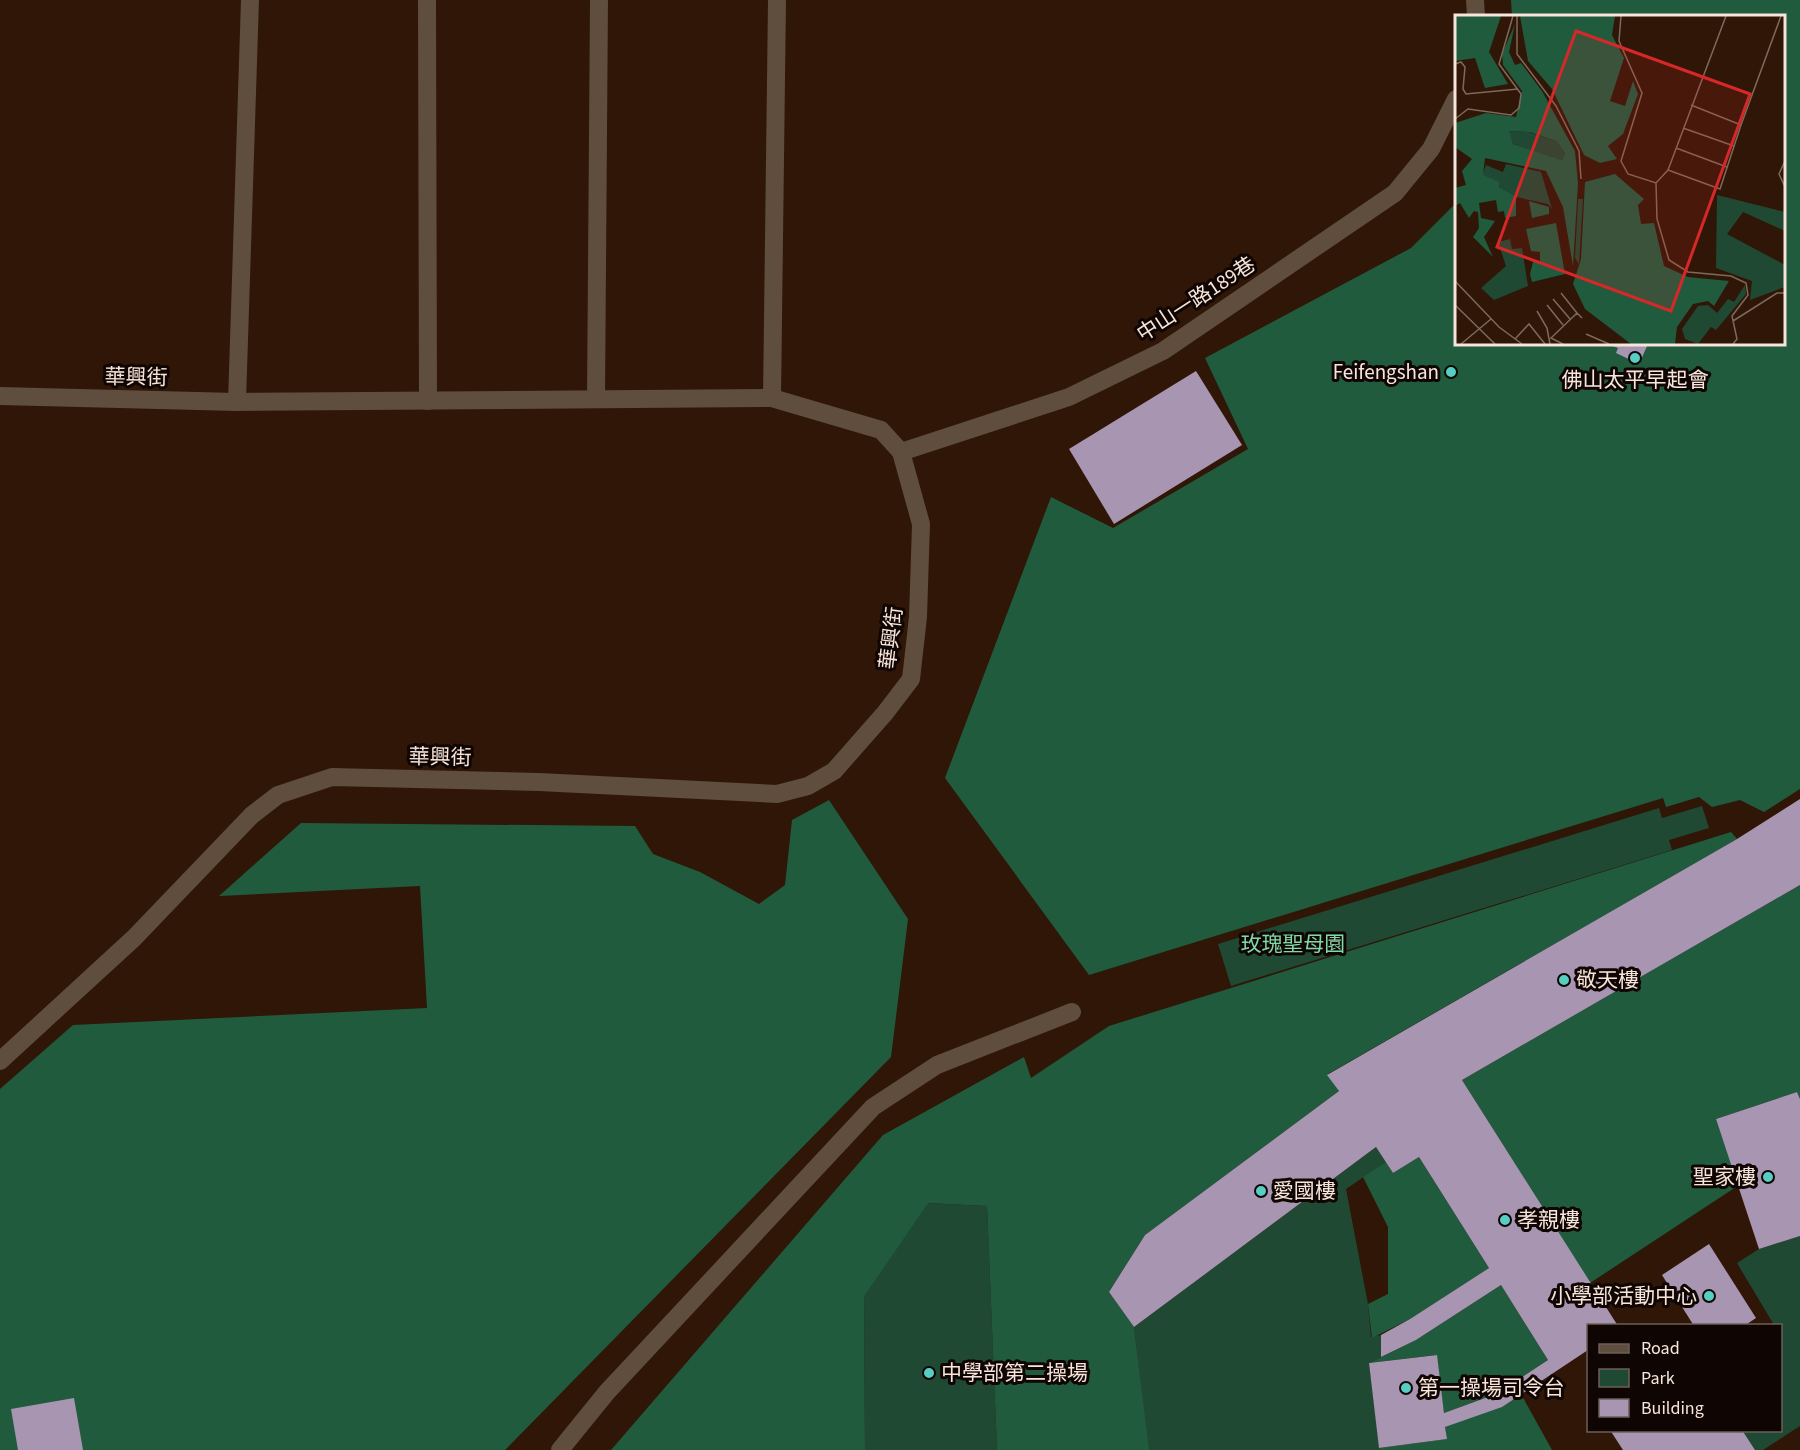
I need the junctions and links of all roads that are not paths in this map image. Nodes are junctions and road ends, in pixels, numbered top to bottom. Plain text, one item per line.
1 (250, 0) edge
2 (427, 0) edge
3 (599, 0) edge
4 (777, 0) edge
5 (1475, 0) edge
6 (1476, 15) edge
7 (1455, 101) edge
8 (0, 396) edge
9 (772, 398) junction
10 (597, 399) junction
11 (428, 401) junction
12 (237, 402) junction
13 (901, 452) junction
14 (1072, 1012) dead end
15 (0, 1061) edge
16 (560, 1450) edge

1 - 12 street
2 - 11 street
3 - 10 street
4 - 9 street
5 - 6 street
7 - 13 street, 中山一路189巷
8 - 12 street, 華興街
9 - 10 street, 華興街
9 - 13 street, 華興街
10 - 11 street, 華興街
11 - 12 street, 華興街
13 - 15 street, 華興街
14 - 16 street

